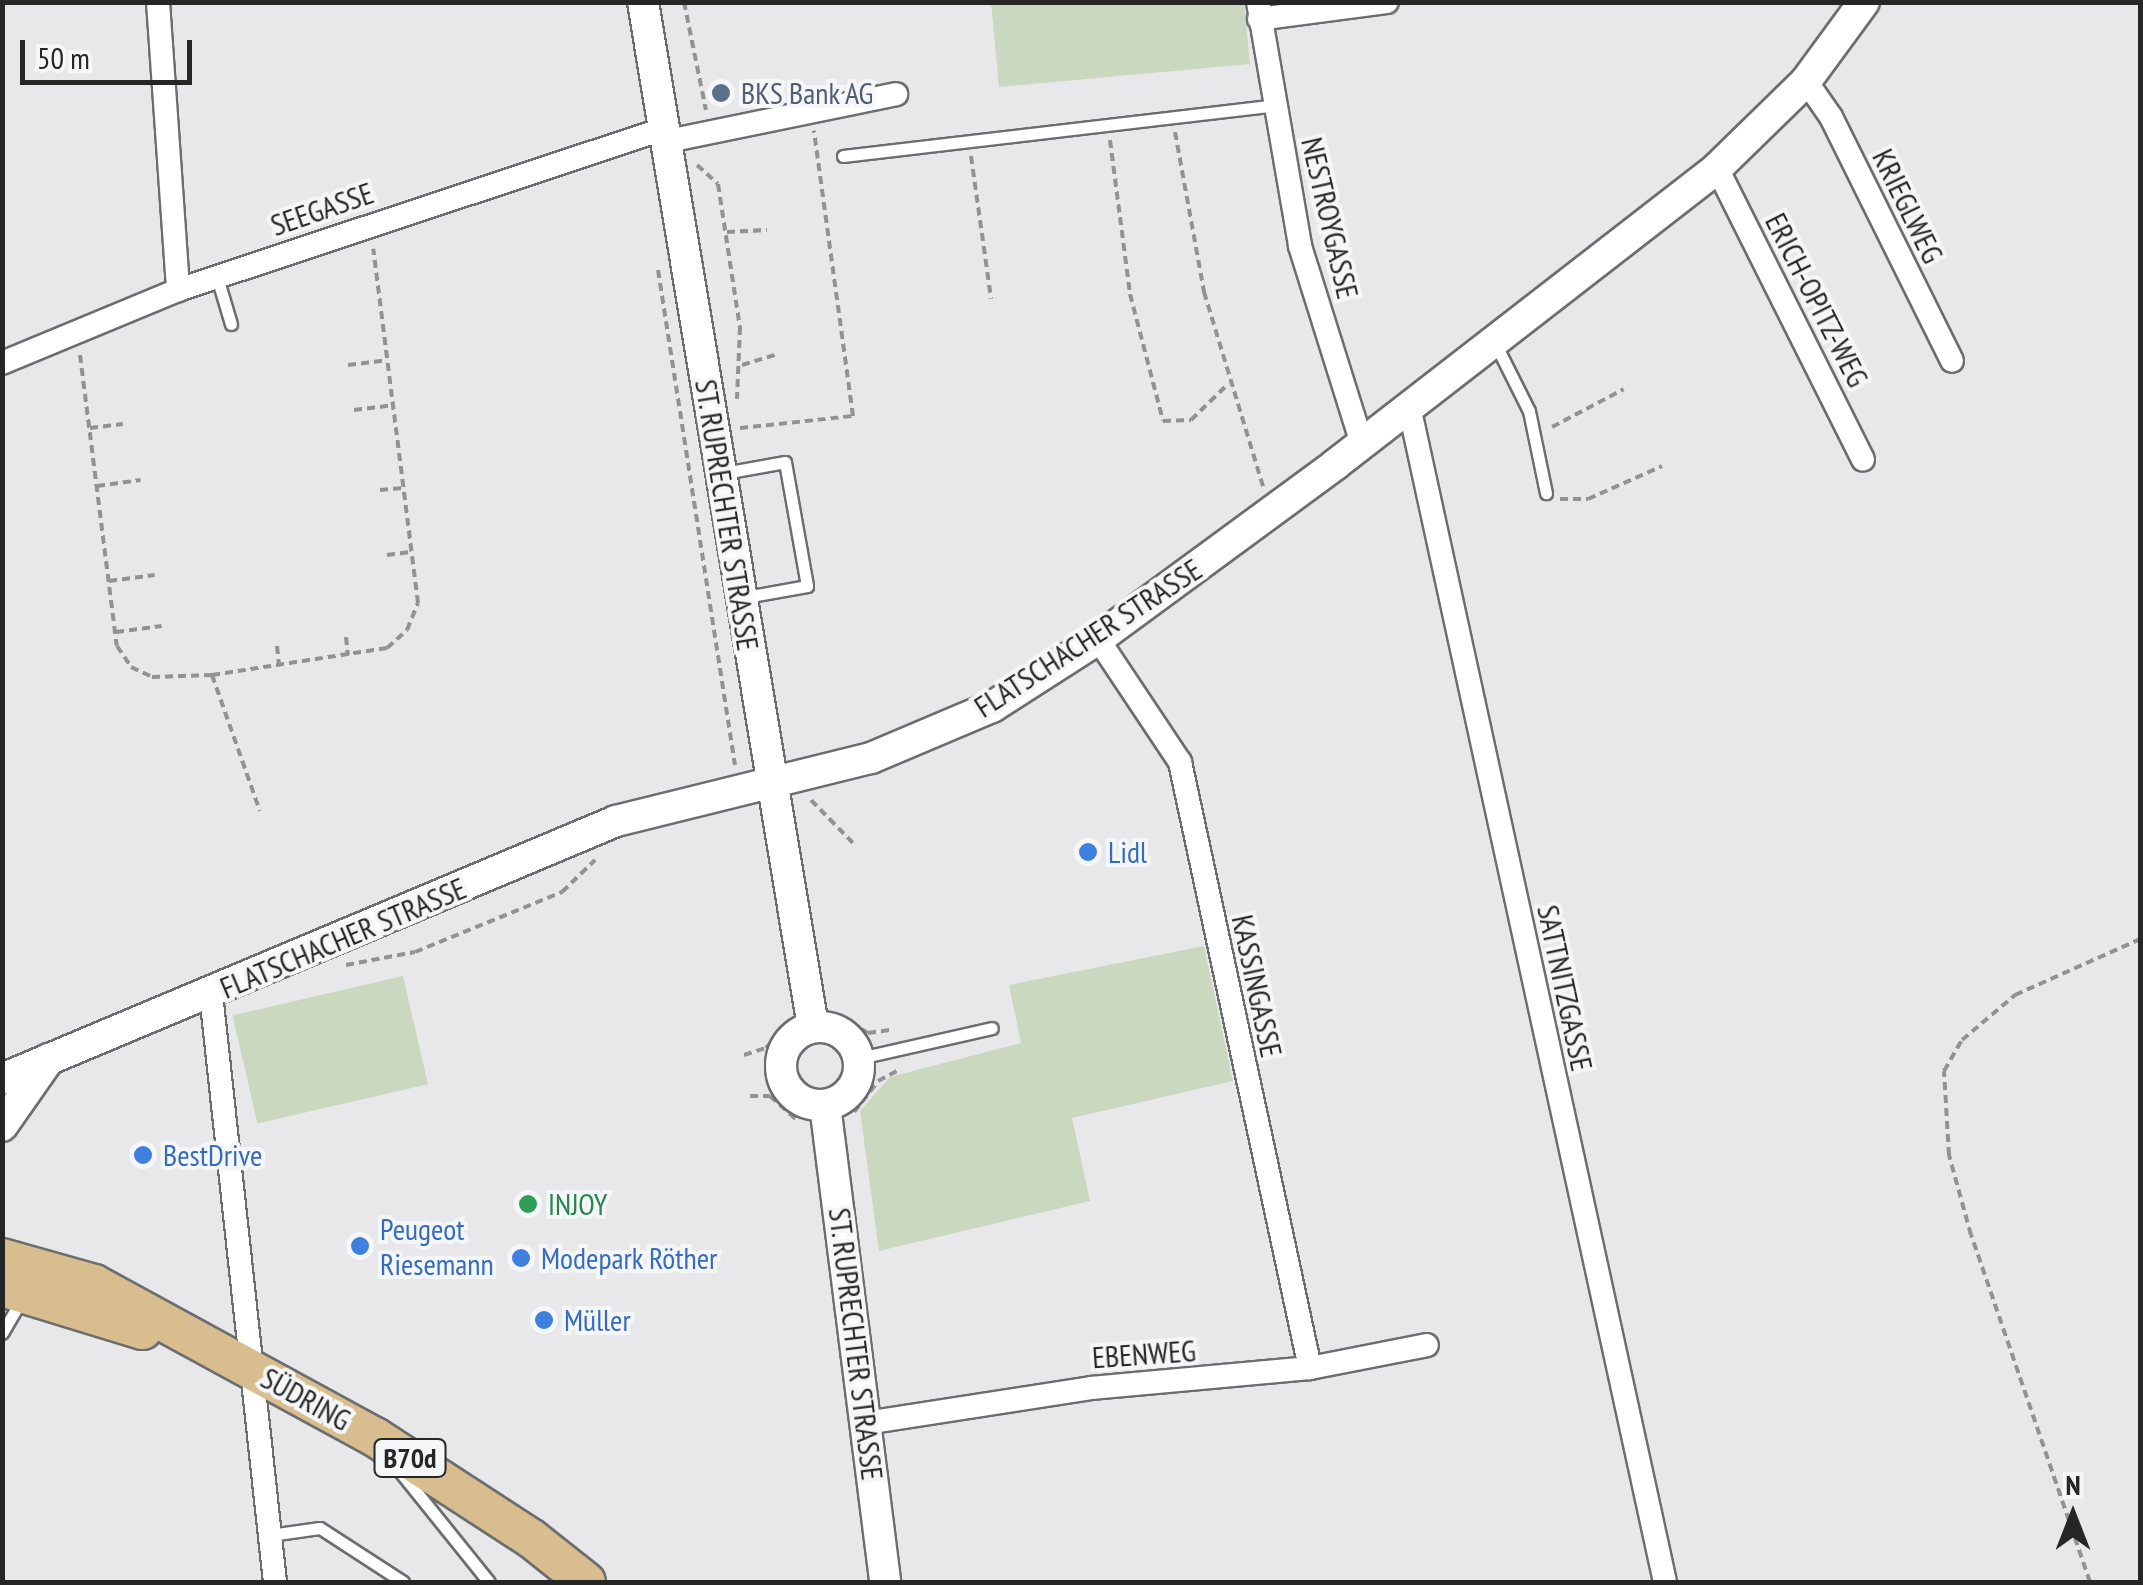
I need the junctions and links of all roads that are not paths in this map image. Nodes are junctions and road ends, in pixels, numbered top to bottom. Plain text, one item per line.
1 (158, 2) edge
2 (644, 2) edge
3 (1388, 2) edge
4 (1864, 2) edge
5 (1259, 11) edge
6 (1806, 80) junction
7 (896, 94) dead end
8 (1274, 105) junction
9 (667, 135) junction
10 (842, 156) dead end
11 (1717, 168) junction
12 (217, 277) junction
13 (178, 290) junction
14 (232, 324) dead end
15 (1494, 341) junction
16 (1952, 362) dead end
17 (2, 363) edge
18 (1409, 406) junction
19 (1362, 444) junction
20 (1863, 460) dead end
21 (720, 473) junction
22 (1546, 493) road end
23 (740, 598) junction
24 (1098, 639) junction
25 (770, 782) junction
26 (211, 994) junction
27 (813, 1027) junction
28 (992, 1028) dead end
29 (860, 1058) junction
30 (19, 1073) edge
31 (837, 1112) junction
32 (2, 1126) edge
33 (2, 1258) edge
34 (14, 1290) edge
35 (2, 1333) edge
36 (1427, 1345) dead end
37 (237, 1362) junction
38 (1310, 1368) junction
39 (866, 1423) junction
40 (375, 1437) junction
41 (270, 1535) junction
42 (275, 1582) edge
43 (404, 1582) edge
44 (489, 1582) edge
45 (586, 1582) edge
46 (886, 1582) edge
47 (1665, 1582) edge

1 - 13 street
2 - 9 street, ST. RUPRECHTER STRASSE
3 - 5 street
4 - 6 street, FLATSCHACHER STRASSE
5 - 8 street, NESTROYGASSE
6 - 11 street, FLATSCHACHER STRASSE
6 - 16 street, KRIEGLWEG
7 - 9 street, SEEGASSE
8 - 10 lane
8 - 19 street, NESTROYGASSE
9 - 12 street, SEEGASSE
9 - 21 street, ST. RUPRECHTER STRASSE
11 - 15 street, FLATSCHACHER STRASSE
11 - 20 street, ERICH-OPITZ-WEG
12 - 13 street, SEEGASSE
12 - 14 lane
13 - 17 street, SEEGASSE
15 - 18 street, FLATSCHACHER STRASSE
15 - 22 lane
18 - 19 street, FLATSCHACHER STRASSE
18 - 47 street, SATTNITZGASSE
19 - 24 street, FLATSCHACHER STRASSE
21 - 23 street, ST. RUPRECHTER STRASSE
21 - 23 lane
23 - 25 street, ST. RUPRECHTER STRASSE
24 - 25 street, FLATSCHACHER STRASSE
24 - 38 street, KASSINGASSE
25 - 26 street, FLATSCHACHER STRASSE
25 - 27 street, ST. RUPRECHTER STRASSE
26 - 30 street, FLATSCHACHER STRASSE
26 - 37 street
27 - 29 street
27 - 31 street
28 - 29 lane
29 - 31 street
30 - 32 street, FLATSCHACHER STRASSE
31 - 39 street, ST. RUPRECHTER STRASSE
33 - 37 main road, SÜDRING / B70d
34 - 35 lane
34 - 37 main road, SÜDRING / B70d
36 - 38 street, EBENWEG
37 - 40 main road, SÜDRING / B70d
37 - 41 street
38 - 39 street, EBENWEG
39 - 46 street, ST. RUPRECHTER STRASSE
40 - 44 lane
40 - 45 main road, SÜDRING / B70d
41 - 42 street
41 - 43 lane

